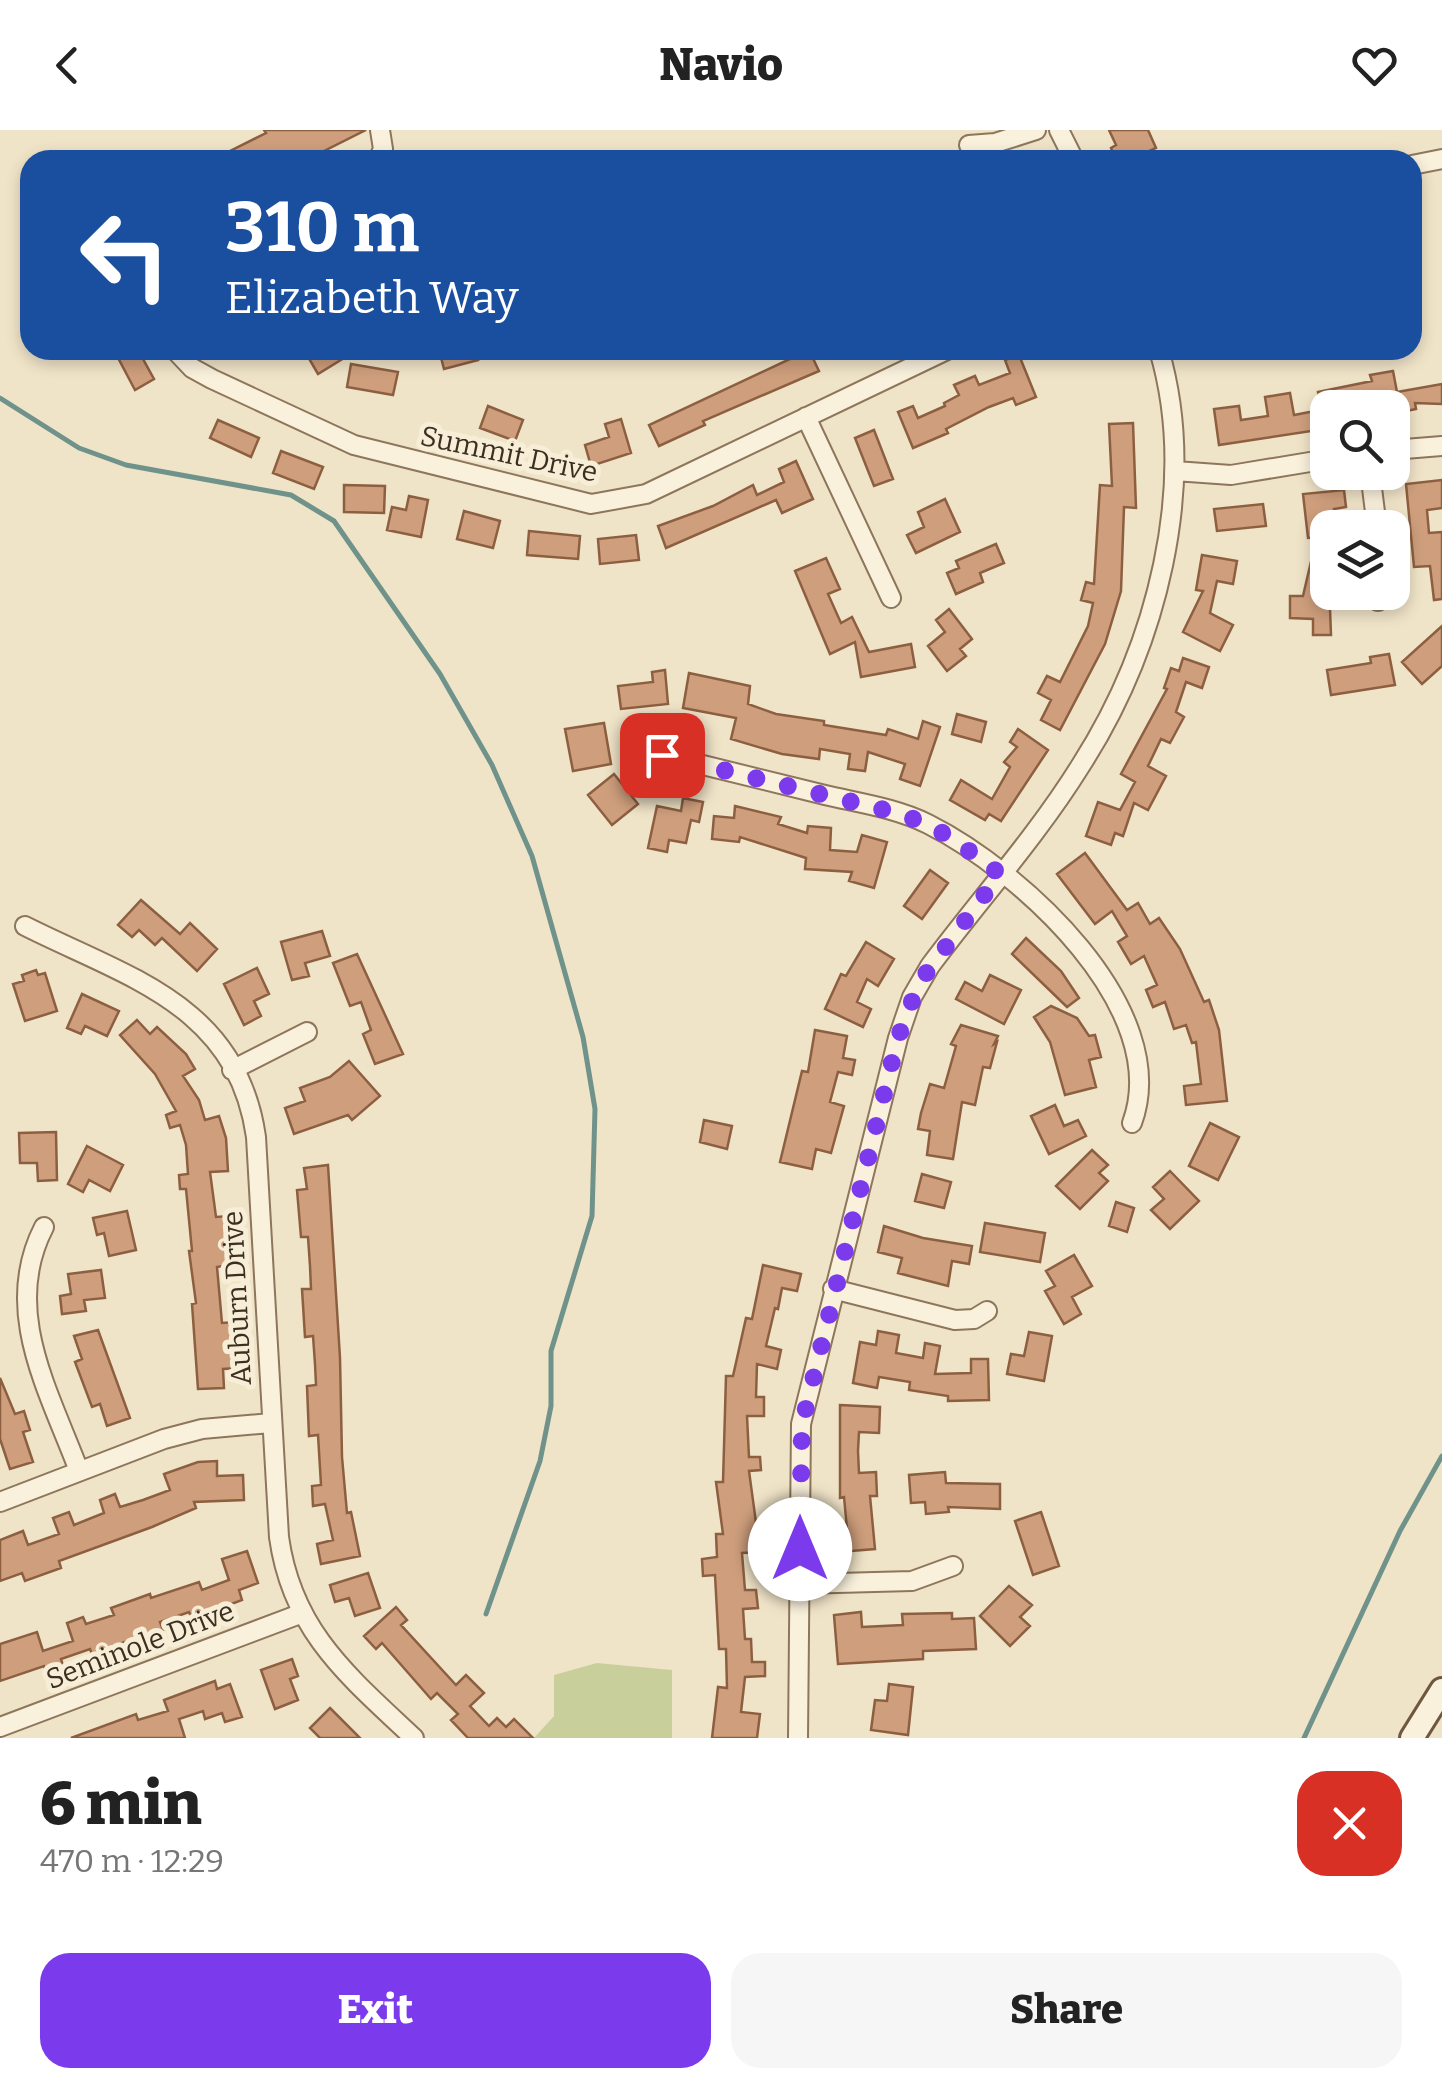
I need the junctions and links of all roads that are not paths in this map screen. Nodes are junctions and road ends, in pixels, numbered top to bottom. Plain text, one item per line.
1 (1036, 130) edge
2 (969, 144) dead end
3 (184, 360) edge
4 (925, 360) edge
5 (1161, 360) edge
6 (806, 417) junction
7 (1442, 446) edge
8 (1410, 449) edge
9 (1310, 463) edge
10 (1175, 471) junction
11 (892, 598) dead end
12 (662, 755) dead end
13 (1000, 874) junction
14 (25, 926) dead end
15 (307, 1032) dead end
16 (232, 1070) junction
17 (1132, 1123) dead end
18 (44, 1227) dead end
19 (834, 1288) junction
20 (986, 1311) dead end
21 (271, 1423) junction
22 (79, 1471) junction
23 (0, 1502) edge
24 (953, 1566) dead end
25 (800, 1584) junction
26 (300, 1614) junction
27 (1442, 1690) edge
28 (0, 1727) edge
29 (414, 1738) edge
30 (798, 1738) edge
31 (1412, 1738) edge

1 - 2 street
3 - 6 street, Summit Drive
4 - 6 street, Summit Drive
5 - 10 street
6 - 11 street
7 - 8 street
9 - 10 street
10 - 13 street
12 - 13 street
13 - 17 street
13 - 19 street
14 - 16 street, Auburn Drive
15 - 16 street
16 - 21 street, Auburn Drive
18 - 22 street
19 - 20 street
19 - 25 street
21 - 22 street
21 - 26 street, Auburn Drive
22 - 23 street
24 - 25 street
25 - 30 street
26 - 28 street, Seminole Drive
26 - 29 street, Auburn Drive
27 - 31 main road

